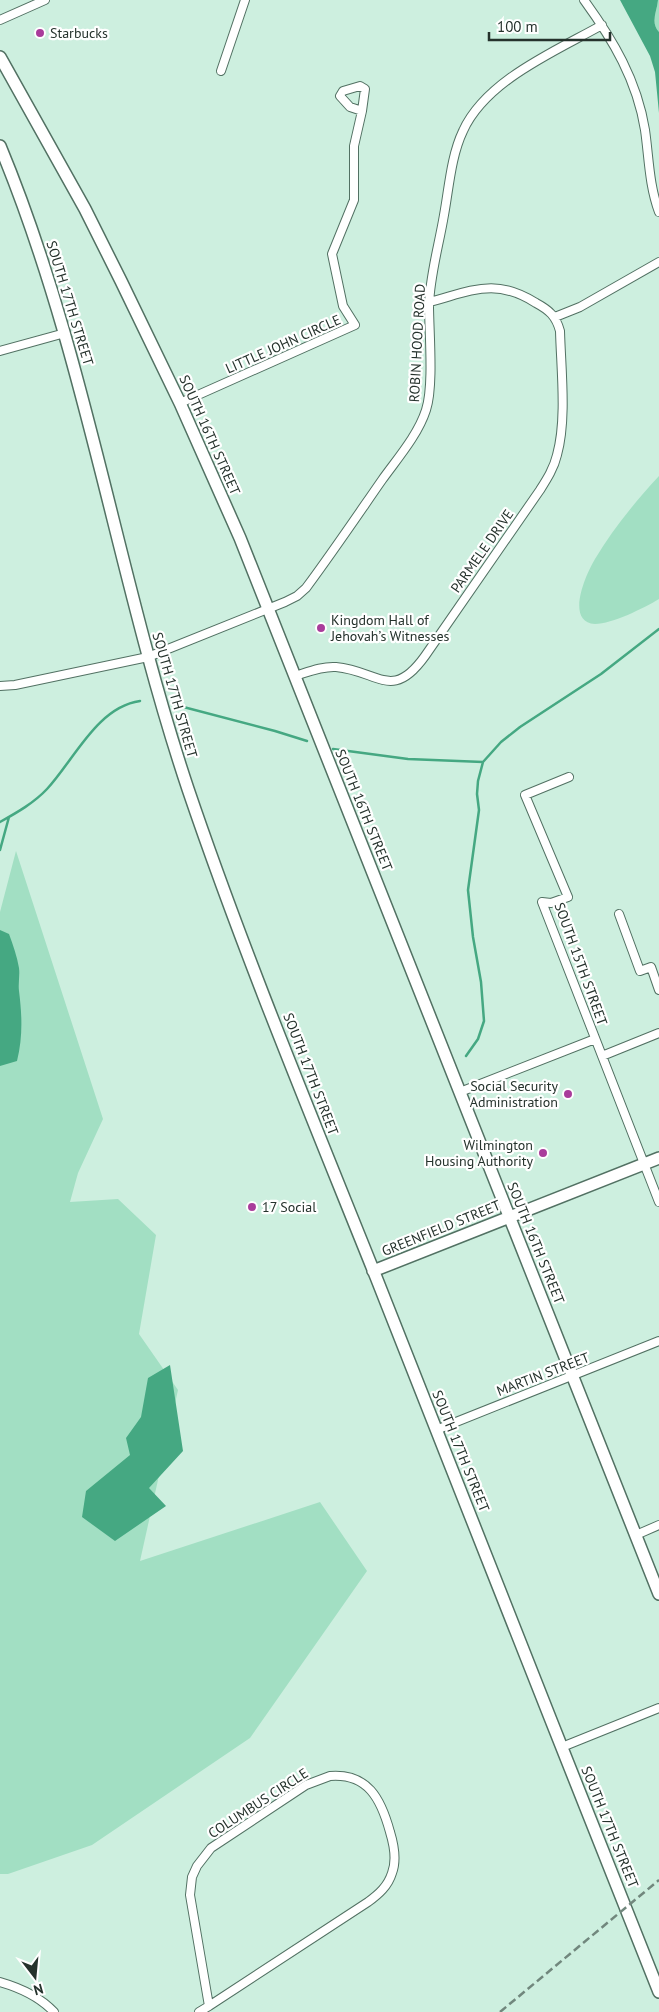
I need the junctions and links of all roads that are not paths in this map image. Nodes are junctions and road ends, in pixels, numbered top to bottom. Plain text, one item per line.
1 (45, 0) edge
2 (244, 0) edge
3 (584, 0) edge
4 (0, 20) edge
5 (602, 25) junction
6 (0, 57) edge
7 (221, 71) dead end
8 (362, 111) dead end
9 (0, 146) edge
10 (659, 212) edge
11 (659, 262) edge
12 (429, 302) junction
13 (556, 317) junction
14 (65, 333) junction
15 (0, 350) edge
16 (180, 403) junction
17 (268, 608) junction
18 (148, 657) junction
19 (295, 676) junction
20 (0, 686) edge
21 (569, 777) dead end
22 (619, 914) dead end
23 (659, 990) edge
24 (659, 1033) edge
25 (596, 1038) junction
26 (602, 1056) junction
27 (460, 1092) junction
28 (659, 1158) edge
29 (644, 1164) junction
30 (659, 1202) edge
31 (509, 1217) junction
32 (373, 1271) junction
33 (659, 1341) edge
34 (572, 1377) junction
35 (436, 1430) junction
36 (659, 1525) edge
37 (636, 1535) junction
38 (659, 1594) edge
39 (659, 1708) edge
40 (562, 1747) junction
41 (0, 1982) edge
42 (659, 1992) edge
43 (209, 2006) junction
44 (54, 2012) edge
45 (199, 2012) edge

1 - 4 street
2 - 7 street
3 - 5 street
5 - 10 street
5 - 12 street, ROBIN HOOD ROAD
6 - 16 main road, SOUTH 16TH STREET
8 - 16 street, LITTLE JOHN CIRCLE
9 - 14 main road, SOUTH 17TH STREET
11 - 13 street
12 - 13 street
12 - 17 street, ROBIN HOOD ROAD
13 - 19 street, PARMELE DRIVE
14 - 15 street
14 - 18 main road, SOUTH 17TH STREET
16 - 17 main road, SOUTH 16TH STREET
17 - 18 street, ROBIN HOOD ROAD
17 - 19 main road, SOUTH 16TH STREET
18 - 20 street, ROBIN HOOD ROAD
18 - 32 main road, SOUTH 17TH STREET
19 - 27 main road, SOUTH 16TH STREET
21 - 25 street, SOUTH 15TH STREET
22 - 23 street
24 - 26 street
25 - 26 street, SOUTH 15TH STREET
25 - 27 street
26 - 29 street, SOUTH 15TH STREET
27 - 31 main road, SOUTH 16TH STREET
28 - 29 main road, GREENFIELD STREET
29 - 30 street, SOUTH 15TH STREET
29 - 31 main road, GREENFIELD STREET
31 - 32 main road, GREENFIELD STREET
31 - 34 main road, SOUTH 16TH STREET
32 - 35 main road, SOUTH 17TH STREET
33 - 34 street, MARTIN STREET
34 - 35 street, MARTIN STREET
34 - 37 main road, SOUTH 16TH STREET
35 - 40 main road, SOUTH 17TH STREET
36 - 37 street
37 - 38 main road, SOUTH 16TH STREET
39 - 40 street
40 - 42 main road, SOUTH 17TH STREET
41 - 44 street
43 - 43 street, COLUMBUS CIRCLE
43 - 45 street, COLUMBUS CIRCLE

